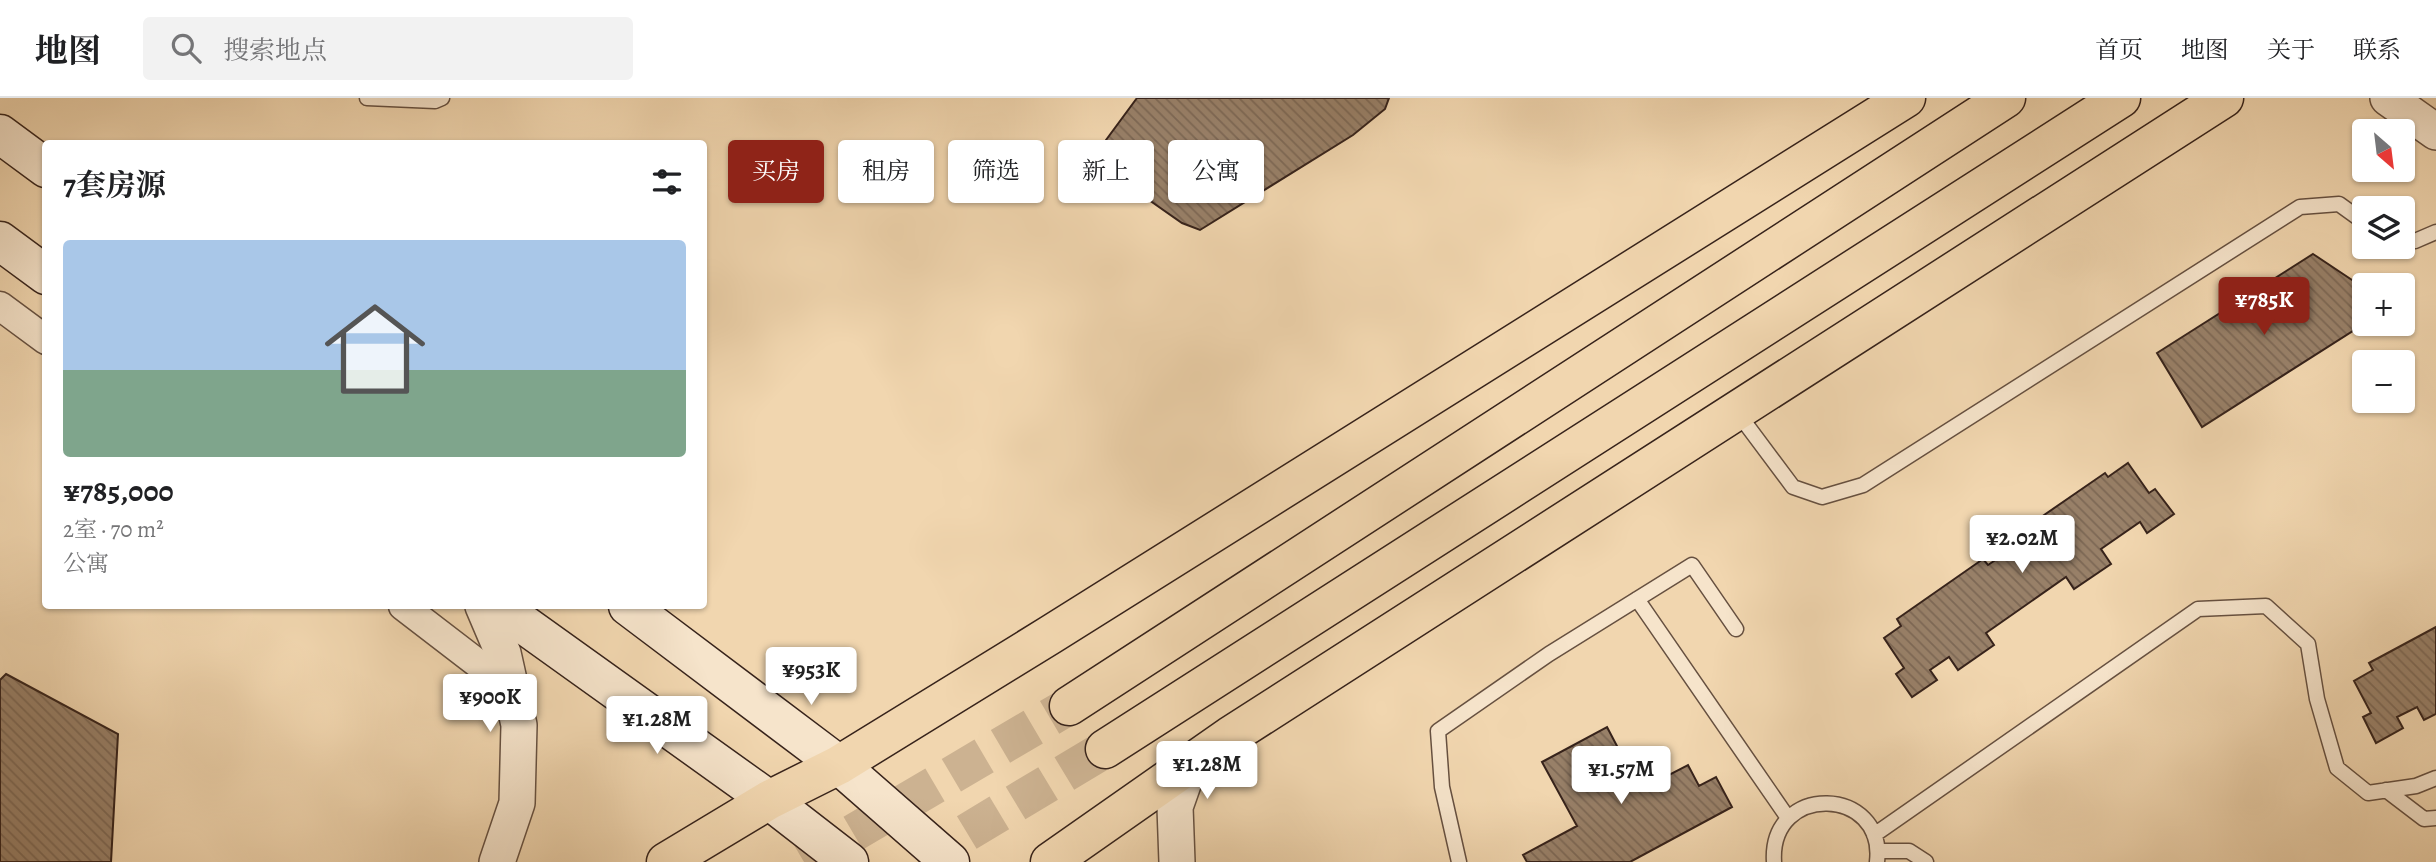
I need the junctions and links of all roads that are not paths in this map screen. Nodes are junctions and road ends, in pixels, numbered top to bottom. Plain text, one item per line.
1 (367, 98) edge
2 (442, 98) edge
3 (1906, 98) edge
4 (2006, 98) edge
5 (2122, 98) edge
6 (2224, 98) edge
7 (2388, 98) edge
8 (2436, 132) edge
9 (0, 134) edge
10 (42, 165) edge
11 (2352, 213) edge
12 (2436, 232) edge
13 (0, 241) edge
14 (2415, 241) edge
15 (42, 272) edge
16 (0, 306) edge
17 (42, 337) edge
18 (1736, 411) junction
19 (1637, 599) junction
20 (407, 609) edge
21 (484, 609) edge
22 (502, 609) edge
23 (632, 609) edge
24 (1735, 629) dead end
25 (511, 689) junction
26 (1069, 706) tunnel mouth
27 (1230, 736) junction
28 (1105, 749) tunnel mouth
29 (839, 765) junction
30 (2436, 778) edge
31 (2386, 790) junction
32 (769, 800) junction
33 (1788, 818) junction
34 (2436, 818) edge
35 (1874, 835) junction
36 (1878, 857) edge
37 (497, 862) edge
38 (666, 862) edge
39 (849, 862) edge
40 (950, 862) edge
41 (1050, 862) edge
42 (1177, 862) edge
43 (1460, 862) edge
44 (1774, 862) edge
45 (1926, 862) edge

1 - 2 lane
3 - 29 main road
4 - 26 main road
5 - 28 main road
6 - 18 main road
7 - 8 street
9 - 10 main road
11 - 18 lane
12 - 14 lane
13 - 15 main road
16 - 17 street
18 - 27 main road
19 - 24 lane
19 - 33 lane
19 - 43 lane
20 - 25 street
21 - 25 street
22 - 32 main road
23 - 29 main road
25 - 37 street
27 - 41 main road
27 - 42 street
29 - 32 main road
29 - 40 main road
30 - 31 lane
31 - 34 lane
31 - 35 lane
32 - 38 main road
32 - 39 main road
33 - 35 lane
33 - 44 lane
35 - 36 lane
36 - 45 lane

